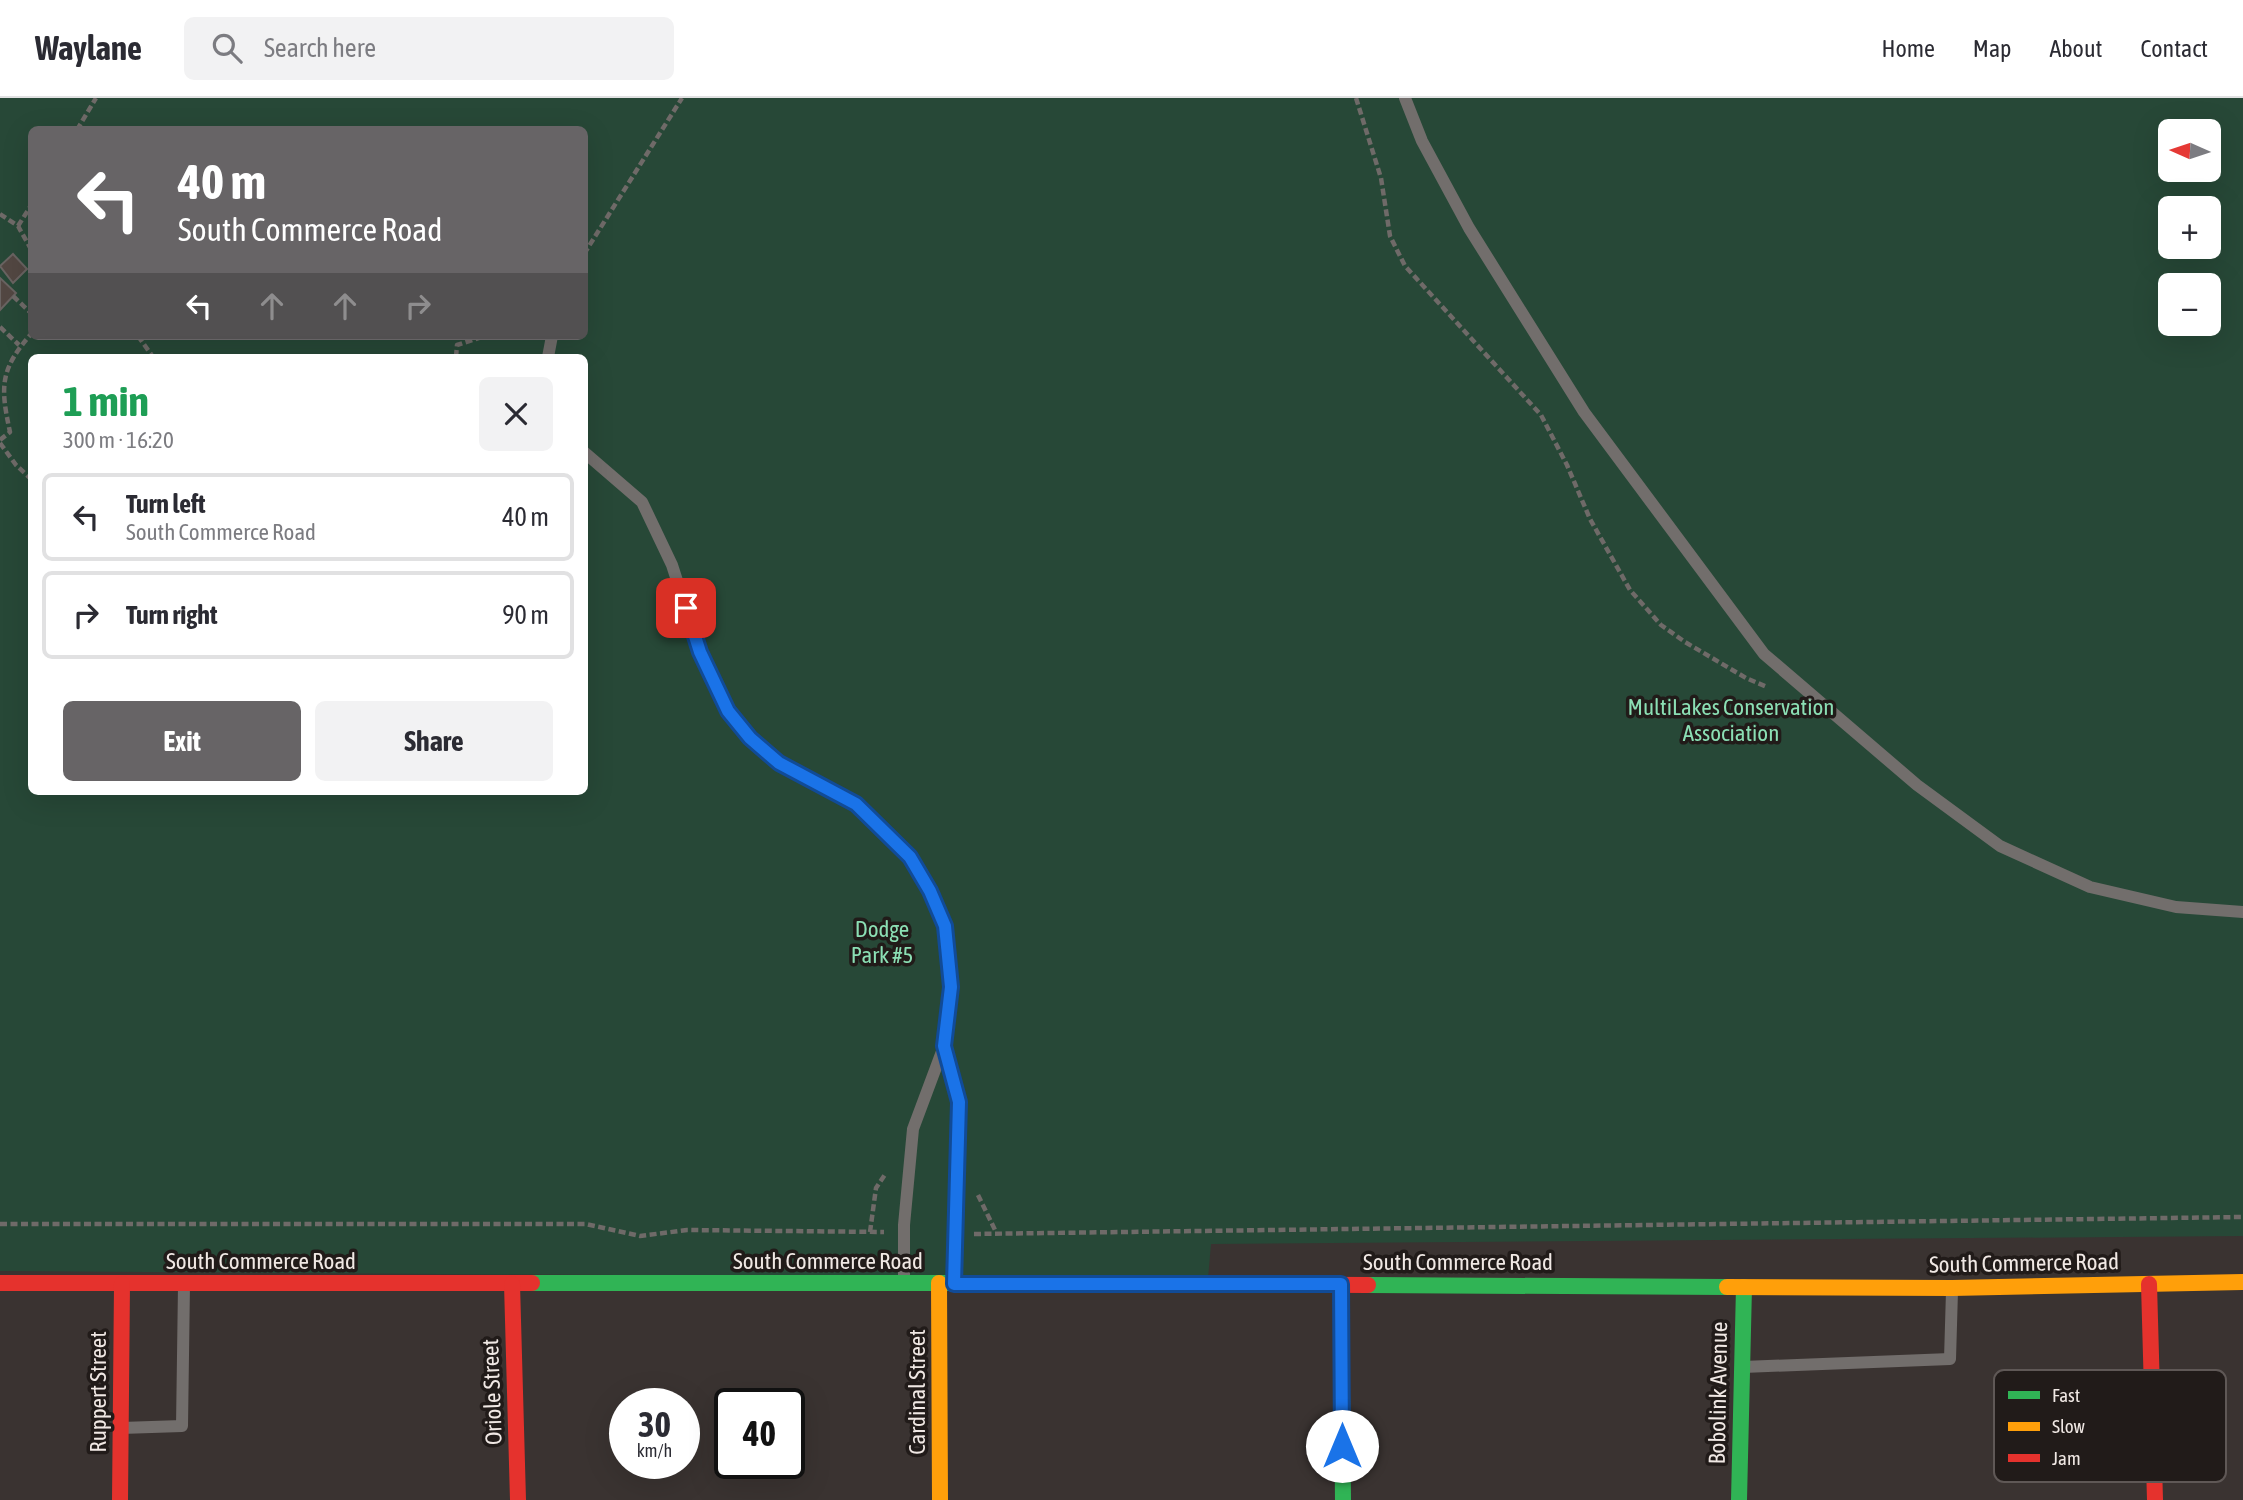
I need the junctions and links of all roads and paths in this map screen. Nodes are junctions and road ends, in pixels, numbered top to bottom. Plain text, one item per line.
1 (96, 98) edge
2 (682, 98) edge
3 (1356, 98) edge
4 (1405, 98) edge
5 (79, 126) edge
6 (28, 210) edge
7 (0, 214) edge
8 (18, 226) junction
9 (28, 244) edge
10 (588, 248) edge
11 (13, 296) dead end
12 (28, 310) edge
13 (0, 327) edge
14 (28, 337) edge
15 (473, 340) edge
16 (19, 345) junction
17 (456, 354) edge
18 (0, 394) edge
19 (0, 441) edge
20 (588, 455) edge
21 (28, 476) edge
22 (1769, 688) dead end
23 (2243, 912) edge
24 (944, 1046) junction
25 (908, 1164) junction
26 (2243, 1217) edge
27 (0, 1223) edge
28 (870, 1232) junction
29 (877, 1232) dead end
30 (979, 1234) dead end
31 (2243, 1282) edge
32 (0, 1283) edge
33 (512, 1283) junction
34 (122, 1284) junction
35 (184, 1284) junction
36 (905, 1284) junction
37 (946, 1284) junction
38 (1341, 1284) junction
39 (2150, 1284) junction
40 (1744, 1287) junction
41 (1952, 1288) junction
42 (1742, 1367) junction
43 (2152, 1370) edge
44 (121, 1428) junction
45 (2155, 1482) edge
46 (120, 1500) edge
47 (518, 1500) edge
48 (940, 1500) edge
49 (1343, 1500) edge
50 (1739, 1500) edge
51 (2155, 1500) edge

1 - 5 path
2 - 10 path
3 - 22 path
4 - 23 lane
6 - 8 path
7 - 8 path
8 - 9 path
11 - 12 path
13 - 16 path
14 - 16 path
15 - 17 path
16 - 18 path
18 - 19 path
19 - 21 path
20 - 24 lane
24 - 25 lane
24 - 37 lane
25 - 28 path
25 - 36 lane
26 - 30 path
27 - 28 path
28 - 29 path
31 - 39 street, South Commerce Road
32 - 34 street, South Commerce Road
33 - 35 street, South Commerce Road
33 - 36 street, South Commerce Road
33 - 47 street, Oriole Street
34 - 35 street, South Commerce Road
34 - 44 street, Ruppert Street
35 - 44 lane
36 - 37 street, South Commerce Road
37 - 38 street, South Commerce Road
37 - 48 street, Cardinal Street
38 - 40 street, South Commerce Road
38 - 49 street
39 - 41 street, South Commerce Road
39 - 43 street
40 - 41 street, South Commerce Road
40 - 42 street, Bobolink Avenue
41 - 42 lane
42 - 50 street, Bobolink Avenue
44 - 46 street, Ruppert Street
45 - 51 street

